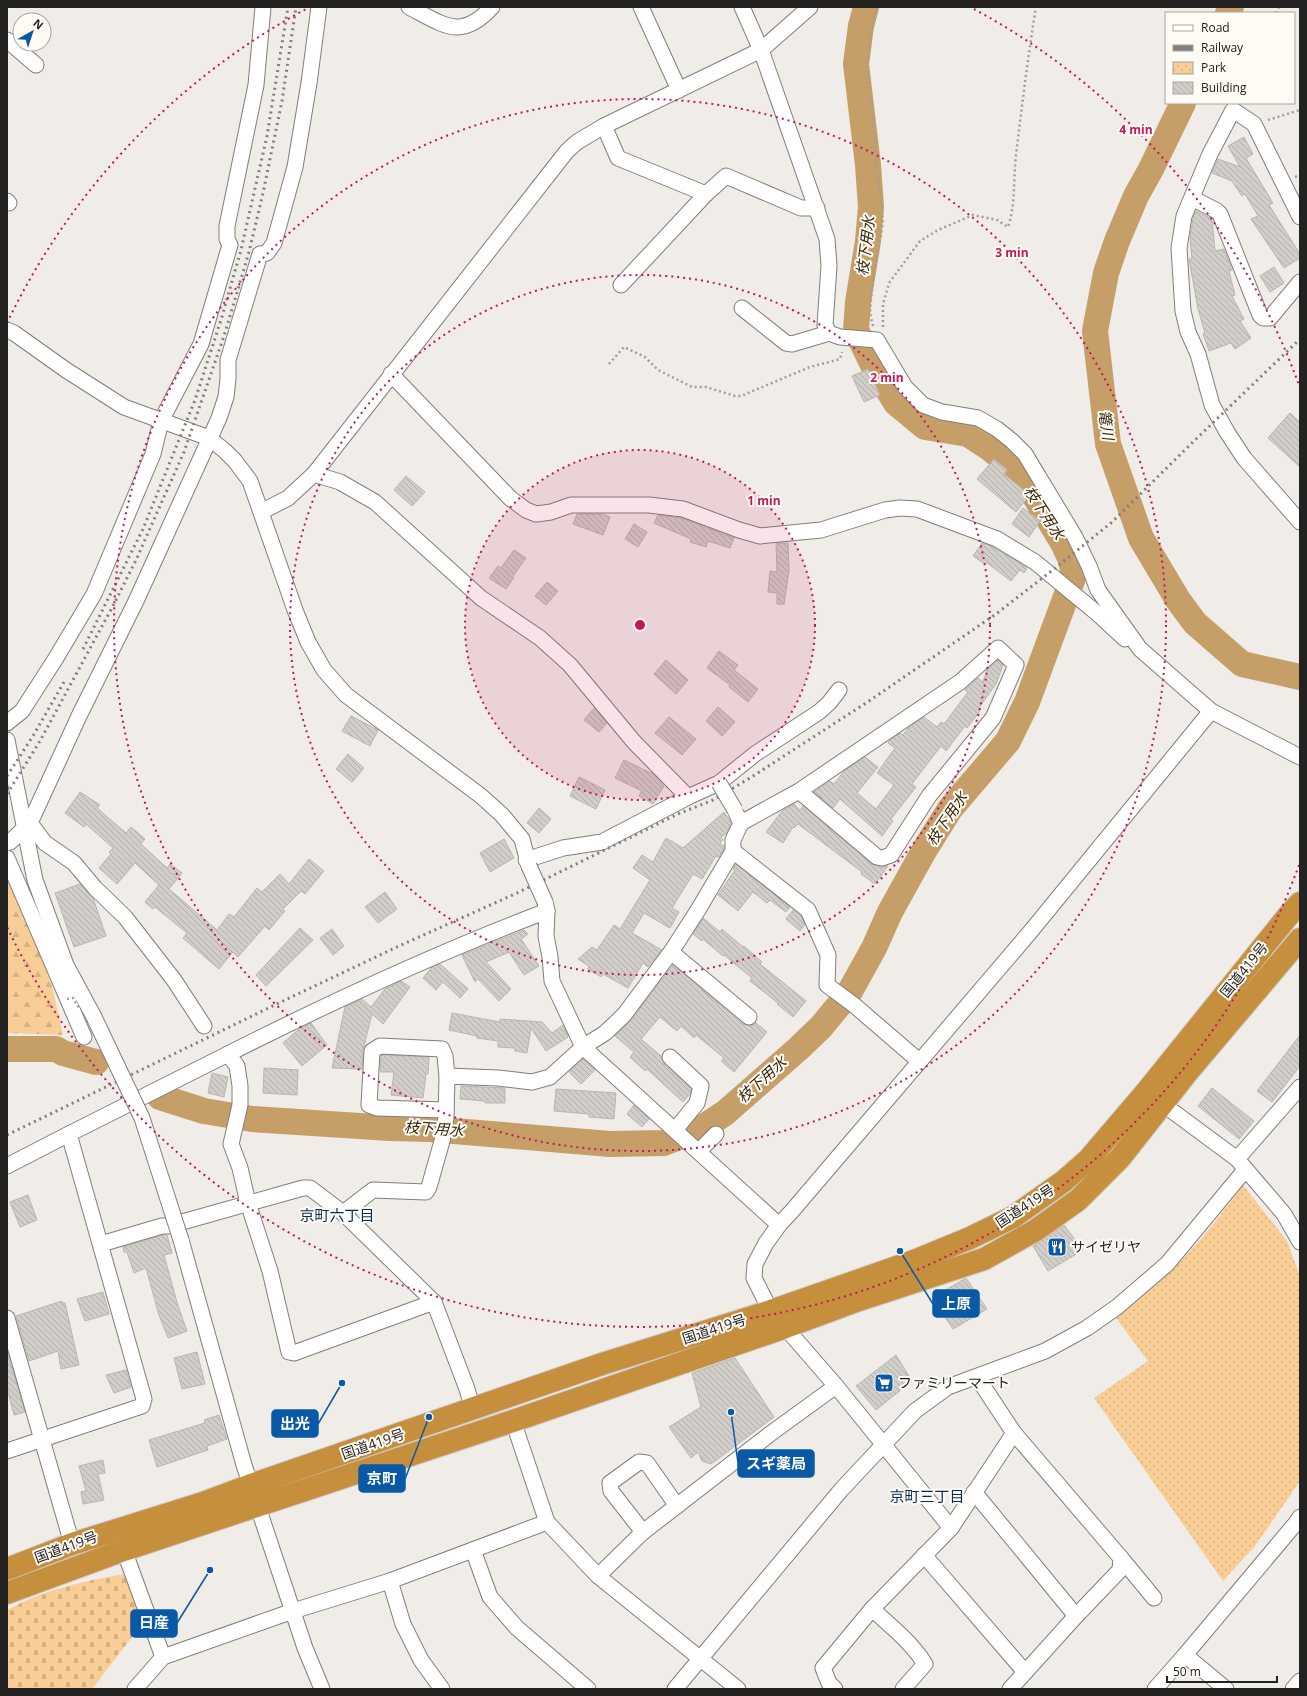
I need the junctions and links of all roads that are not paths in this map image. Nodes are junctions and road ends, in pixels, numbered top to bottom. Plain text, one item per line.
1 (264, 7) edge
2 (319, 7) edge
3 (409, 7) edge
4 (492, 7) edge
5 (641, 7) edge
6 (742, 7) edge
7 (810, 7) edge
8 (7, 40) edge
9 (761, 50) junction
10 (36, 65) dead end
11 (679, 90) junction
12 (604, 126) junction
13 (706, 194) junction
14 (1192, 198) junction
15 (817, 208) junction
16 (1300, 217) edge
17 (1300, 282) edge
18 (621, 285) dead end
19 (742, 308) dead end
20 (7, 330) edge
21 (838, 336) junction
22 (391, 374) junction
23 (161, 421) junction
24 (209, 438) junction
25 (314, 474) junction
26 (261, 512) junction
27 (1300, 522) edge
28 (1140, 649) junction
29 (840, 690) dead end
30 (1211, 712) junction
31 (7, 723) edge
32 (7, 746) edge
33 (1300, 757) edge
34 (719, 783) junction
35 (799, 791) junction
36 (688, 797) junction
37 (741, 823) junction
38 (27, 825) junction
39 (7, 843) edge
40 (733, 851) junction
41 (7, 858) edge
42 (528, 863) junction
43 (1300, 903) edge
44 (546, 907) junction
45 (1300, 939) edge
46 (671, 952) junction
47 (749, 1017) dead end
48 (204, 1026) dead end
49 (84, 1037) dead end
50 (583, 1047) junction
51 (228, 1054) junction
52 (670, 1057) dead end
53 (919, 1062) junction
54 (447, 1076) junction
55 (1300, 1087) edge
56 (1155, 1098) junction
57 (446, 1114) junction
58 (675, 1130) junction
59 (69, 1134) junction
60 (716, 1134) dead end
61 (697, 1149) junction
62 (1241, 1164) junction
63 (7, 1166) edge
64 (248, 1203) junction
65 (343, 1213) junction
66 (779, 1224) junction
67 (1300, 1242) edge
68 (100, 1244) junction
69 (434, 1302) junction
70 (771, 1311) junction
71 (7, 1318) edge
72 (786, 1327) junction
73 (977, 1377) junction
74 (836, 1386) junction
75 (474, 1410) junction
76 (513, 1421) junction
77 (1014, 1433) junction
78 (42, 1439) junction
79 (883, 1445) junction
80 (7, 1451) edge
81 (251, 1484) junction
82 (974, 1492) junction
83 (258, 1506) junction
84 (677, 1506) junction
85 (1300, 1517) edge
86 (547, 1522) junction
87 (951, 1528) junction
88 (643, 1532) junction
89 (72, 1544) junction
90 (124, 1550) junction
91 (473, 1550) junction
92 (924, 1555) junction
93 (1121, 1558) junction
94 (7, 1569) edge
95 (598, 1576) junction
96 (390, 1581) junction
97 (7, 1592) edge
98 (1154, 1598) dead end
99 (872, 1609) junction
100 (293, 1610) junction
101 (1076, 1616) junction
102 (1186, 1655) junction
103 (163, 1657) junction
104 (700, 1658) junction
105 (1025, 1672) junction
106 (1300, 1681) edge
107 (829, 1687) edge
108 (135, 1689) edge
109 (322, 1689) edge
110 (442, 1689) edge
111 (588, 1689) edge
112 (674, 1689) edge
113 (738, 1689) edge
114 (903, 1689) edge
115 (1010, 1689) edge
116 (1155, 1689) edge
117 (1226, 1689) edge
118 (1293, 1689) edge

1 - 23 street
2 - 24 street
3 - 4 street
5 - 11 street
6 - 9 street
7 - 9 street
8 - 10 street
9 - 11 street
9 - 15 street
11 - 12 street
12 - 13 street
12 - 22 street
13 - 15 street
13 - 18 street
14 - 16 street
14 - 17 street
14 - 27 street
15 - 21 street
19 - 21 street
20 - 23 street
21 - 28 street
22 - 25 street
22 - 28 street
23 - 24 street
23 - 31 street
24 - 26 street
24 - 38 street
25 - 26 street
25 - 36 street
26 - 42 street
28 - 30 street
29 - 34 street
30 - 33 street
30 - 53 street
32 - 38 street
34 - 36 street
34 - 37 street, bridge
35 - 35 street
35 - 37 street
36 - 42 street
37 - 40 street
38 - 39 street
38 - 48 street
38 - 81 street, bridge
40 - 46 street
40 - 53 street
41 - 49 street
42 - 44 street, bridge
43 - 56 highway, 国道419号
44 - 50 street
44 - 51 street
45 - 56 highway, 国道419号
46 - 47 street
46 - 50 street
50 - 54 street
50 - 58 street
51 - 59 street
51 - 64 street
52 - 58 street
53 - 66 street
54 - 57 street
54 - 57 street
55 - 62 street
56 - 62 street
56 - 70 highway, 国道419号
56 - 72 highway, 国道419号
57 - 65 street
58 - 61 street
59 - 63 street
59 - 68 street
60 - 61 street
61 - 66 street
62 - 67 street
62 - 73 street
64 - 65 street
64 - 68 street
64 - 69 street
65 - 69 street
66 - 70 street
68 - 78 street
69 - 75 street
70 - 72 street
70 - 75 highway, 国道419号
71 - 78 street
72 - 74 street
72 - 76 highway, 国道419号
73 - 77 street
73 - 79 street
74 - 79 street
74 - 84 street
75 - 81 highway, 国道419号
76 - 83 highway, 国道419号
76 - 86 street
77 - 82 street
77 - 93 street
78 - 80 street
78 - 89 street
79 - 87 street
79 - 104 street
81 - 83 street
81 - 89 highway, 国道419号
82 - 87 street
82 - 101 street
83 - 90 highway, 国道419号
83 - 100 street
84 - 88 street
84 - 88 street
85 - 102 street
86 - 91 street
86 - 95 street
87 - 92 street
88 - 95 street
89 - 94 highway, 国道419号
90 - 97 highway, 国道419号
90 - 103 street
91 - 96 street
91 - 111 street
92 - 99 street
92 - 105 street
93 - 98 street
93 - 101 street
95 - 104 street
96 - 100 street
96 - 110 street
99 - 107 street
99 - 114 street
100 - 103 street
100 - 109 street
101 - 105 street
102 - 116 street
102 - 117 street
103 - 108 street
104 - 112 street
104 - 113 street
105 - 115 street
106 - 118 street

